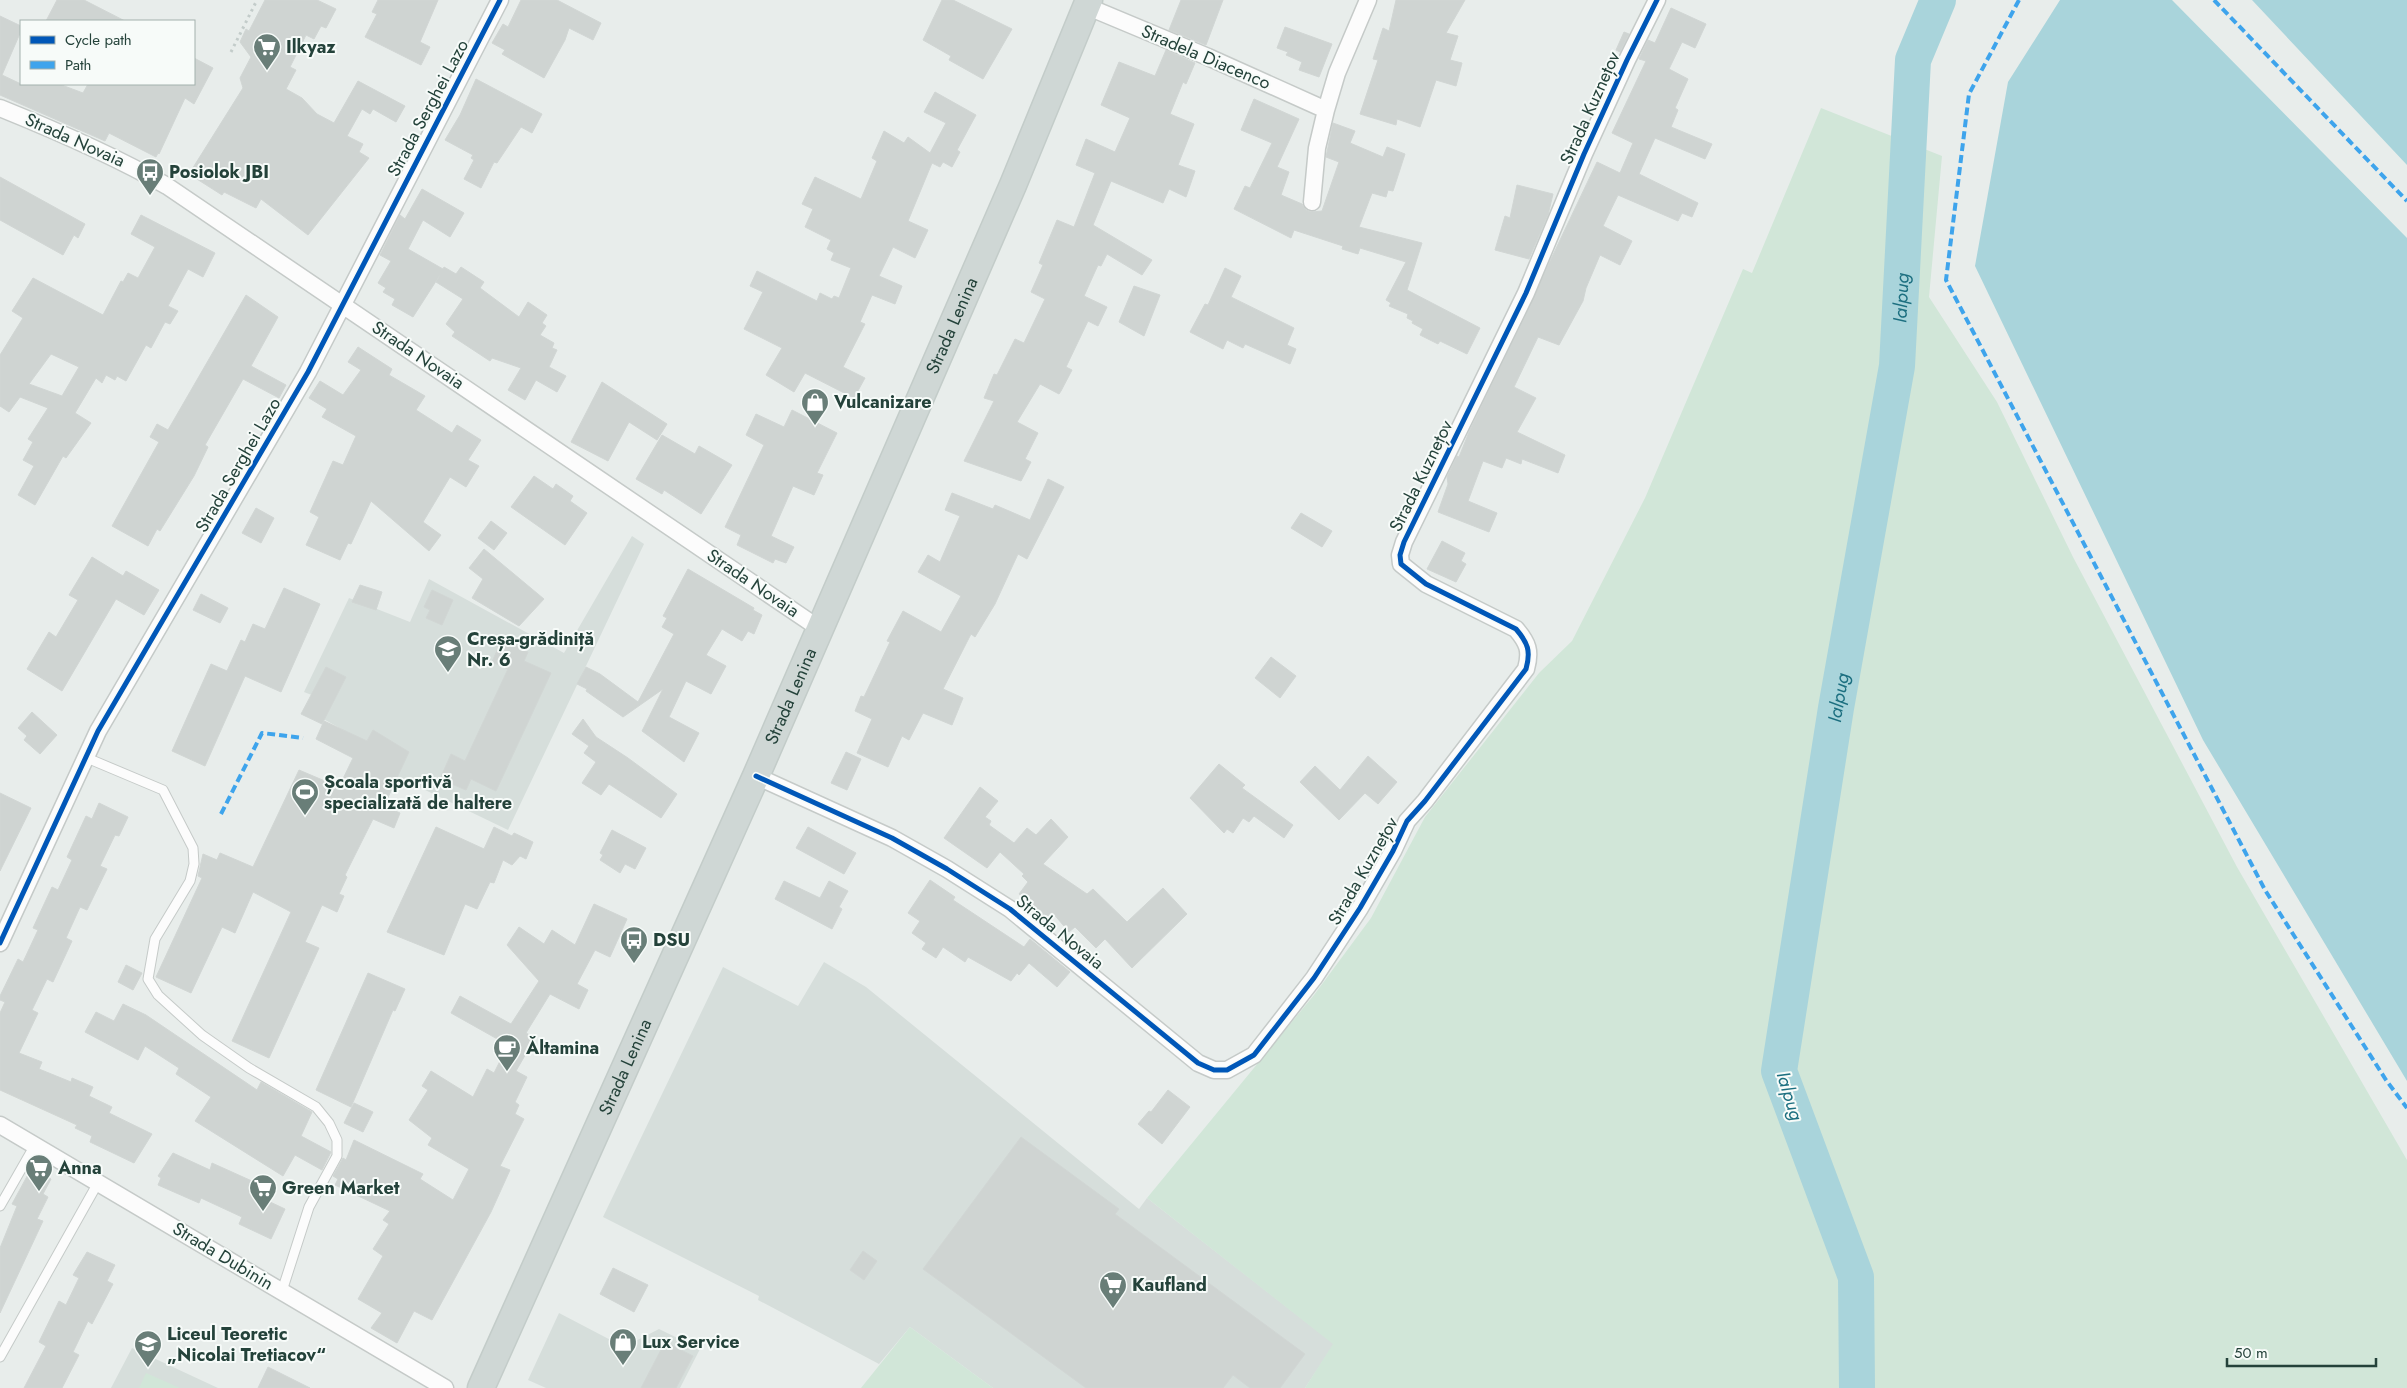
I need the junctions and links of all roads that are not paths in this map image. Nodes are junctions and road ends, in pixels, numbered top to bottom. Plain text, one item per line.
1 (500, 0) edge
2 (1368, 0) edge
3 (1657, 0) edge
4 (1087, 3) edge
5 (0, 108) edge
6 (1326, 110) junction
7 (1312, 202) dead end
8 (342, 304) junction
9 (820, 629) junction
10 (87, 758) junction
11 (756, 776) junction
12 (0, 943) edge
13 (1227, 1070) joint
14 (0, 1124) edge
15 (35, 1145) junction
16 (98, 1182) junction
17 (0, 1206) edge
18 (282, 1290) junction
19 (0, 1357) edge
20 (445, 1388) edge
21 (481, 1388) edge

1 - 8 street, Strada Serghei Lazo
2 - 6 street
3 - 13 street, Strada Kuznețov
4 - 6 street, Stradela Diacenco
4 - 9 main road, Strada Lenina
5 - 8 street, Strada Novaia
6 - 7 street
8 - 9 street, Strada Novaia
8 - 10 street, Strada Serghei Lazo
9 - 11 main road, Strada Lenina
10 - 12 street, Strada Serghei Lazo
10 - 18 lane
11 - 13 street, Strada Novaia
11 - 21 main road, Strada Lenina
14 - 15 street, Strada Dubinin
15 - 16 street, Strada Dubinin
15 - 17 lane
16 - 18 street, Strada Dubinin
16 - 19 lane
18 - 20 street, Strada Dubinin

